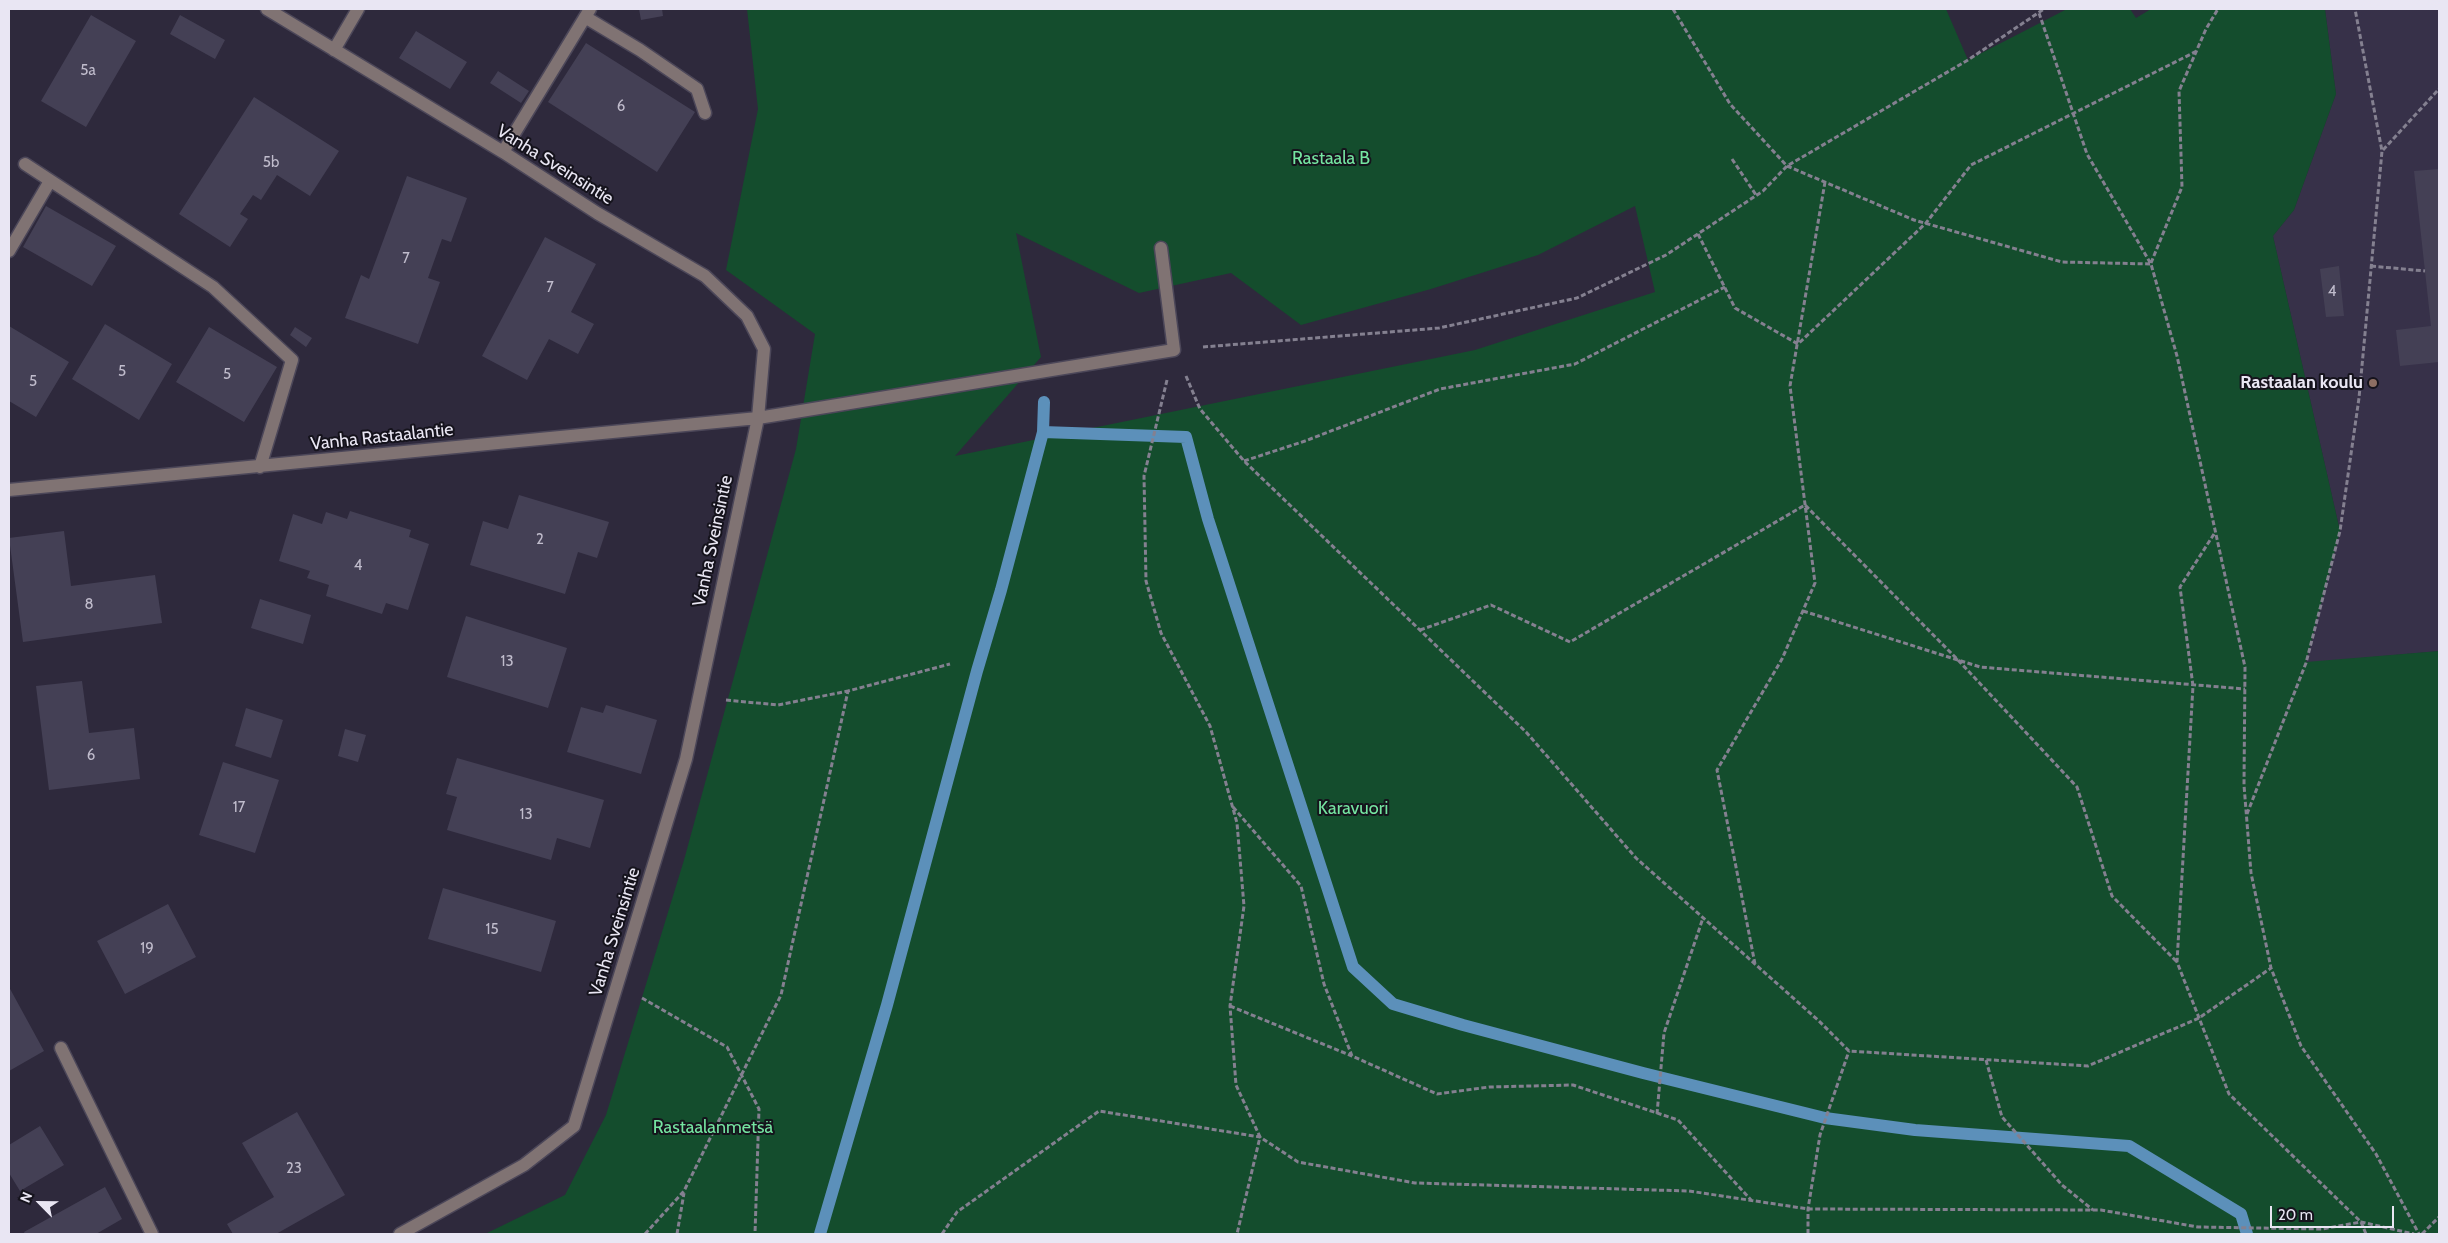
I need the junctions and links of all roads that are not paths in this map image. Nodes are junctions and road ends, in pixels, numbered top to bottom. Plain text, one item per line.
1 (267, 9) edge
2 (358, 9) edge
3 (588, 13) edge
4 (334, 50) junction
5 (705, 113) dead end
6 (502, 152) junction
7 (25, 164) dead end
8 (50, 180) junction
9 (1161, 248) dead end
10 (9, 251) edge
11 (758, 418) junction
12 (260, 467) junction
13 (9, 490) edge
14 (61, 1048) dead end
15 (152, 1234) edge
16 (400, 1234) edge

1 - 4 street, Vanha Sveinsintie
2 - 4 street
3 - 5 street
3 - 6 street
4 - 6 street, Vanha Sveinsintie
6 - 11 street, Vanha Sveinsintie
7 - 8 street
8 - 10 street
8 - 12 street
9 - 11 street, Vanha Rastaalantie
11 - 12 street, Vanha Rastaalantie
11 - 16 street, Vanha Sveinsintie
12 - 13 street, Vanha Rastaalantie
14 - 15 street

